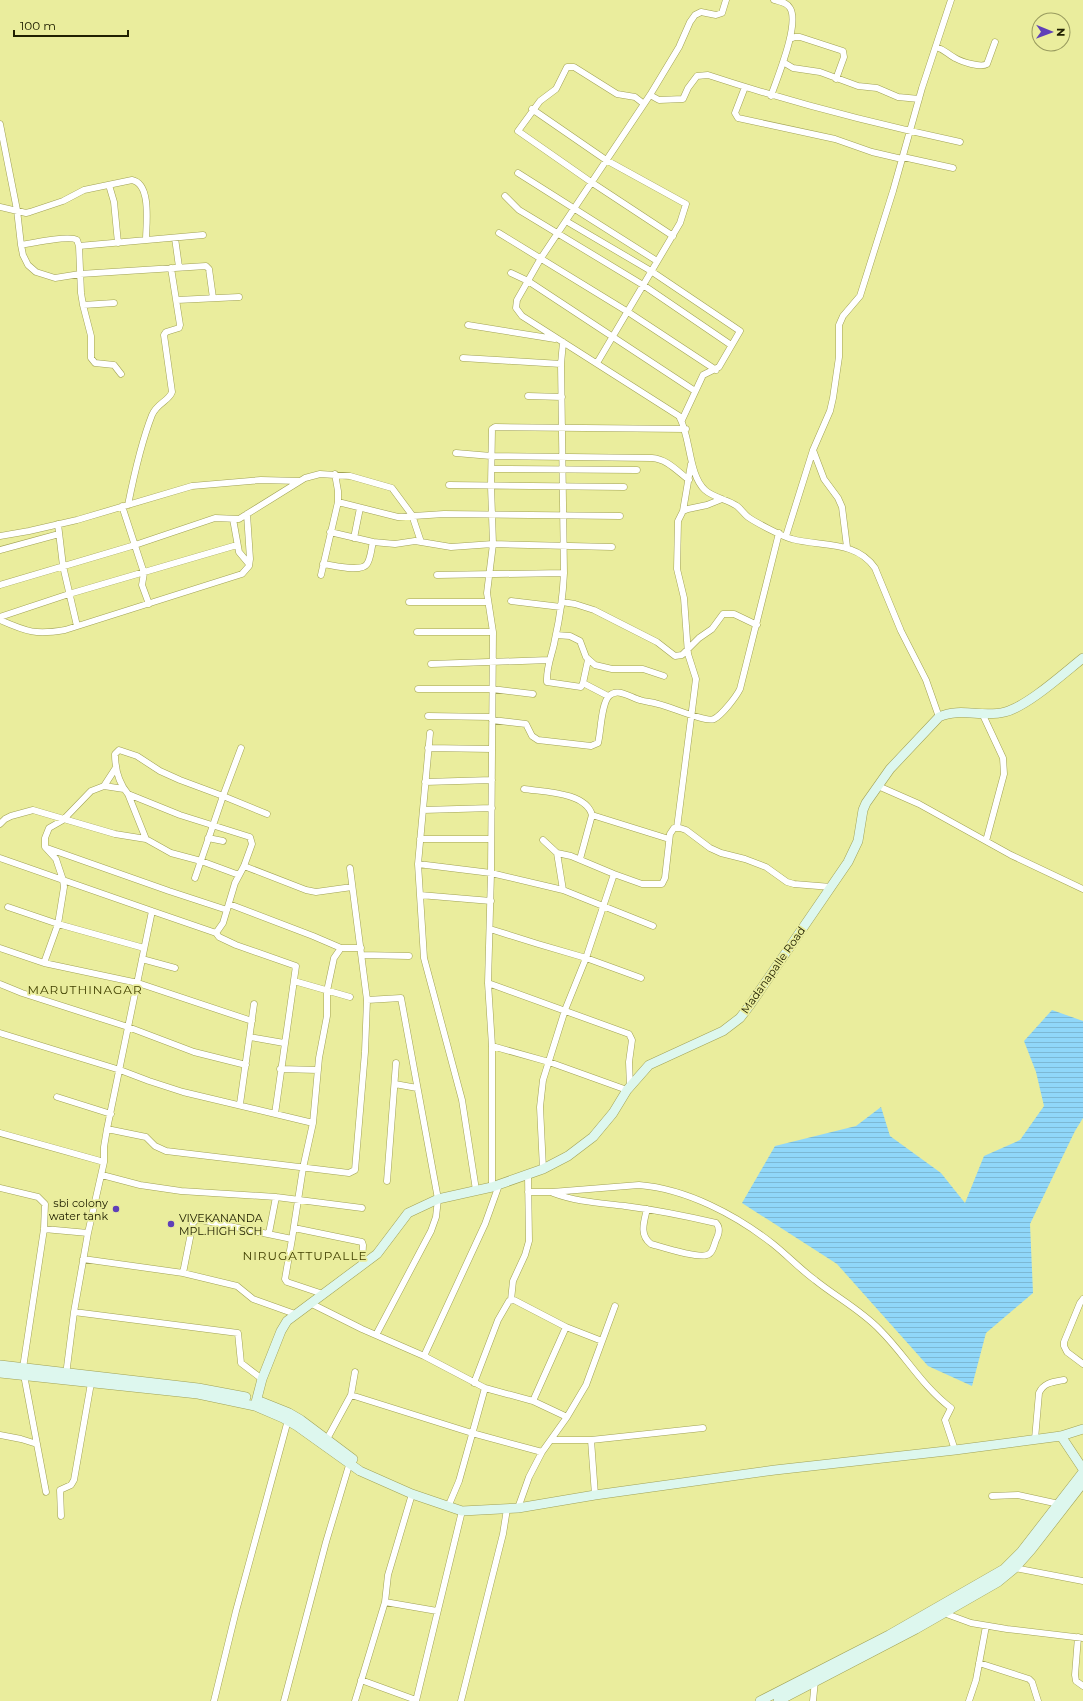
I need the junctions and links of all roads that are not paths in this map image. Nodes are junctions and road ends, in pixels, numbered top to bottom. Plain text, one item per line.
1 (726, 0) edge
2 (774, 0) edge
3 (951, 0) edge
4 (790, 39) junction
5 (995, 42) dead end
6 (936, 47) junction
7 (783, 62) junction
8 (836, 78) junction
9 (745, 87) junction
10 (650, 95) junction
11 (771, 96) junction
12 (919, 100) junction
13 (644, 104) junction
14 (532, 109) junction
15 (0, 124) edge
16 (910, 131) junction
17 (960, 142) dead end
18 (903, 158) junction
19 (606, 160) junction
20 (953, 168) dead end
21 (518, 174) dead end
22 (591, 182) junction
23 (109, 185) junction
24 (505, 196) dead end
25 (0, 207) edge
26 (574, 208) junction
27 (17, 210) junction
28 (566, 221) junction
29 (499, 233) dead end
30 (558, 233) junction
31 (203, 235) dead end
32 (673, 236) junction
33 (175, 238) junction
34 (146, 240) junction
35 (118, 243) junction
36 (20, 244) junction
37 (79, 246) junction
38 (541, 258) junction
39 (657, 261) junction
40 (179, 267) junction
41 (171, 268) junction
42 (651, 271) junction
43 (511, 273) dead end
44 (80, 274) junction
45 (528, 281) junction
46 (643, 285) junction
47 (239, 297) dead end
48 (213, 298) junction
49 (177, 300) junction
50 (114, 303) dead end
51 (82, 305) junction
52 (628, 312) junction
53 (468, 325) dead end
54 (612, 337) junction
55 (561, 341) junction
56 (731, 345) junction
57 (463, 358) dead end
58 (597, 363) junction
59 (561, 364) junction
60 (716, 370) junction
61 (121, 374) dead end
62 (694, 391) junction
63 (528, 396) dead end
64 (562, 397) junction
65 (682, 420) junction
66 (563, 427) junction
67 (686, 429) junction
68 (812, 450) junction
69 (456, 453) dead end
70 (491, 456) junction
71 (563, 456) junction
72 (692, 459) junction
73 (492, 469) junction
74 (563, 470) junction
75 (637, 470) dead end
76 (335, 474) junction
77 (689, 480) junction
78 (300, 481) junction
79 (449, 485) dead end
80 (491, 486) junction
81 (563, 487) junction
82 (624, 487) dead end
83 (722, 499) junction
84 (338, 502) junction
85 (125, 506) junction
86 (360, 508) junction
87 (683, 511) junction
88 (247, 514) junction
89 (492, 515) junction
90 (412, 516) junction
91 (564, 516) junction
92 (620, 516) dead end
93 (233, 519) junction
94 (58, 524) junction
95 (330, 532) junction
96 (779, 533) junction
97 (59, 534) junction
98 (0, 536) edge
99 (786, 536) junction
100 (354, 538) junction
101 (373, 542) junction
102 (421, 542) junction
103 (494, 544) junction
104 (135, 545) junction
105 (237, 545) junction
106 (564, 545) junction
107 (612, 547) dead end
108 (847, 547) junction
109 (0, 550) edge
110 (249, 564) junction
111 (323, 564) junction
112 (63, 566) junction
113 (144, 573) junction
114 (564, 573) junction
115 (490, 574) junction
116 (321, 575) dead end
117 (436, 575) dead end
118 (0, 586) edge
119 (69, 594) junction
120 (511, 601) dead end
121 (409, 602) dead end
122 (488, 602) junction
123 (149, 604) junction
124 (562, 605) junction
125 (0, 617) edge
126 (0, 620) edge
127 (757, 625) junction
128 (77, 626) junction
129 (417, 632) dead end
130 (493, 632) junction
131 (556, 635) junction
132 (687, 649) junction
133 (1083, 658) edge
134 (549, 660) junction
135 (588, 660) junction
136 (493, 662) junction
137 (431, 664) dead end
138 (664, 676) dead end
139 (583, 683) junction
140 (418, 689) dead end
141 (492, 689) junction
142 (533, 694) dead end
143 (608, 696) junction
144 (982, 713) junction
145 (692, 715) junction
146 (428, 716) dead end
147 (939, 717) junction
148 (492, 718) junction
149 (430, 733) dead end
150 (241, 748) dead end
151 (428, 748) junction
152 (492, 749) junction
153 (115, 769) junction
154 (492, 780) junction
155 (425, 782) junction
156 (104, 786) junction
157 (878, 786) junction
158 (524, 789) dead end
159 (126, 791) junction
160 (222, 796) junction
161 (492, 808) junction
162 (423, 810) junction
163 (267, 814) dead end
164 (592, 815) junction
165 (64, 820) junction
166 (0, 824) edge
167 (213, 825) junction
168 (677, 828) junction
169 (208, 838) junction
170 (146, 839) junction
171 (420, 839) junction
172 (492, 839) junction
173 (669, 839) junction
174 (543, 840) dead end
175 (223, 841) dead end
176 (986, 841) junction
177 (45, 847) junction
178 (557, 853) junction
179 (0, 858) edge
180 (580, 859) junction
181 (201, 861) junction
182 (418, 864) junction
183 (244, 866) junction
184 (350, 868) dead end
185 (492, 873) junction
186 (614, 874) junction
187 (239, 875) junction
188 (195, 878) dead end
189 (63, 880) junction
190 (352, 886) junction
191 (831, 887) junction
192 (1083, 889) edge
193 (563, 890) junction
194 (420, 895) junction
195 (491, 901) junction
196 (604, 906) junction
197 (8, 907) dead end
198 (228, 907) junction
199 (152, 911) junction
200 (58, 924) junction
201 (653, 926) dead end
202 (490, 929) junction
203 (216, 933) junction
204 (0, 948) edge
205 (144, 948) junction
206 (340, 948) junction
207 (361, 952) junction
208 (409, 956) dead end
209 (142, 958) junction
210 (586, 958) junction
211 (44, 963) junction
212 (176, 968) dead end
213 (641, 978) dead end
214 (294, 981) junction
215 (138, 983) junction
216 (488, 983) junction
217 (0, 984) edge
218 (327, 990) junction
219 (350, 997) dead end
220 (367, 1000) junction
221 (254, 1004) dead end
222 (566, 1010) junction
223 (252, 1021) junction
224 (128, 1027) junction
225 (0, 1033) edge
226 (250, 1037) junction
227 (284, 1043) junction
228 (492, 1046) junction
229 (549, 1062) junction
230 (396, 1064) dead end
231 (246, 1065) junction
232 (280, 1069) junction
233 (120, 1070) junction
234 (318, 1070) junction
235 (395, 1084) junction
236 (417, 1088) junction
237 (628, 1089) junction
238 (57, 1097) dead end
239 (240, 1104) junction
240 (111, 1114) junction
241 (275, 1114) junction
242 (313, 1123) junction
243 (107, 1128) junction
244 (0, 1133) edge
245 (104, 1162) junction
246 (303, 1168) junction
247 (543, 1169) junction
248 (102, 1175) junction
249 (528, 1175) junction
250 (387, 1181) dead end
251 (496, 1186) junction
252 (0, 1188) edge
253 (476, 1190) junction
254 (528, 1192) junction
255 (552, 1192) junction
256 (276, 1197) junction
257 (438, 1198) junction
258 (297, 1200) junction
259 (362, 1208) dead end
260 (647, 1209) junction
261 (294, 1228) junction
262 (44, 1229) junction
263 (88, 1233) junction
264 (269, 1233) junction
265 (292, 1239) junction
266 (83, 1259) junction
267 (362, 1264) junction
268 (183, 1273) junction
269 (323, 1294) junction
270 (1083, 1299) edge
271 (511, 1300) junction
272 (310, 1303) junction
273 (615, 1306) dead end
274 (74, 1312) junction
275 (295, 1314) junction
276 (566, 1327) junction
277 (376, 1335) junction
278 (602, 1342) junction
279 (424, 1356) junction
280 (1083, 1364) edge
281 (0, 1365) edge
282 (24, 1371) junction
283 (355, 1372) dead end
284 (0, 1373) edge
285 (66, 1376) junction
286 (262, 1379) junction
287 (1064, 1380) dead end
288 (91, 1383) junction
289 (474, 1383) junction
290 (485, 1388) junction
291 (350, 1394) junction
292 (533, 1401) junction
293 (256, 1403) junction
294 (567, 1417) junction
295 (288, 1420) junction
296 (703, 1428) dead end
297 (1083, 1430) edge
298 (472, 1433) junction
299 (0, 1435) edge
300 (1061, 1436) junction
301 (327, 1439) junction
302 (1035, 1439) junction
303 (551, 1440) junction
304 (590, 1440) junction
305 (37, 1444) junction
306 (955, 1450) junction
307 (542, 1452) junction
308 (351, 1461) junction
309 (1083, 1469) edge
310 (1083, 1472) edge
311 (1083, 1483) edge
312 (46, 1492) dead end
313 (412, 1494) junction
314 (595, 1495) junction
315 (992, 1496) dead end
316 (1059, 1504) junction
317 (448, 1508) junction
318 (518, 1508) junction
319 (507, 1510) junction
320 (462, 1511) junction
321 (61, 1516) dead end
322 (1015, 1568) junction
323 (1083, 1581) edge
324 (385, 1602) junction
325 (437, 1611) junction
326 (938, 1611) junction
327 (986, 1626) junction
328 (1080, 1638) edge
329 (979, 1663) junction
330 (816, 1672) junction
331 (361, 1680) junction
332 (815, 1682) junction
333 (1083, 1686) edge
334 (416, 1700) edge
335 (214, 1701) edge
336 (284, 1701) edge
337 (355, 1701) edge
338 (461, 1701) edge
339 (760, 1701) edge
340 (778, 1701) edge
341 (813, 1701) edge
342 (970, 1701) edge
343 (1038, 1701) edge

1 - 10 street
2 - 4 street
3 - 6 street
4 - 7 street
4 - 8 street
5 - 6 street
6 - 12 street
7 - 8 street
7 - 11 street
8 - 12 street
9 - 10 street
9 - 11 street
9 - 18 street
10 - 13 street
11 - 16 street
12 - 16 street
13 - 14 street
13 - 19 street
14 - 19 street
14 - 22 street
15 - 27 street
16 - 17 street
16 - 18 street
18 - 20 street
18 - 68 street
19 - 22 street
19 - 32 street
21 - 26 street
22 - 26 street
22 - 32 street
23 - 27 street
23 - 34 street
23 - 35 street
24 - 30 street
25 - 27 street
26 - 28 street
26 - 39 street
27 - 36 street
28 - 30 street
28 - 42 street
29 - 38 street
30 - 38 street
30 - 46 street
31 - 33 street
32 - 39 street
33 - 34 street
33 - 40 street
34 - 35 street
35 - 37 street
36 - 37 street
36 - 44 street
37 - 44 street
38 - 45 street
38 - 52 street
39 - 42 street
40 - 41 street
40 - 48 street
41 - 44 street
41 - 49 street
42 - 46 street
42 - 56 street
43 - 45 street
44 - 51 street
45 - 54 street
45 - 55 street
46 - 52 street
46 - 56 street
47 - 48 street
48 - 49 street
49 - 85 street
50 - 51 street
51 - 61 street
52 - 54 street
52 - 60 street
53 - 55 street
54 - 58 street
54 - 62 street
55 - 58 street
55 - 59 street
56 - 60 street
57 - 59 street
58 - 65 street
59 - 64 street
60 - 62 street
62 - 65 street
63 - 64 street
64 - 66 street
65 - 67 street
66 - 67 street
66 - 70 street
66 - 71 street
67 - 72 street
68 - 99 street
68 - 108 street
69 - 70 street
70 - 71 street
70 - 73 street
71 - 74 street
71 - 77 street
72 - 77 street
72 - 83 street
73 - 74 street
73 - 80 street
74 - 75 street
74 - 81 street
76 - 78 street
76 - 84 street
76 - 90 street
77 - 87 street
78 - 85 street
78 - 88 street
79 - 80 street
80 - 81 street
80 - 89 street
81 - 82 street
81 - 91 street
83 - 87 street
83 - 96 street
84 - 86 street
84 - 95 street
85 - 94 street
85 - 104 street
86 - 90 street
86 - 100 street
87 - 132 street
88 - 93 street
88 - 110 street
89 - 90 street
89 - 91 street
89 - 103 street
90 - 102 street
91 - 92 street
91 - 106 street
93 - 104 street
93 - 105 street
94 - 97 street
94 - 98 street
95 - 100 street
95 - 111 street
96 - 99 street
96 - 127 street
97 - 109 street
97 - 112 street
99 - 108 street
100 - 101 street
101 - 102 street
101 - 111 street
102 - 103 street
103 - 106 street
103 - 115 street
104 - 112 street
104 - 113 street
105 - 110 street
105 - 113 street
106 - 107 street
106 - 114 street
108 - 147 street
110 - 123 street
111 - 116 street
112 - 118 street
112 - 119 street
113 - 119 street
113 - 123 street
114 - 115 street
114 - 124 street
115 - 117 street
115 - 122 street
119 - 125 street
119 - 128 street
120 - 124 street
121 - 122 street
122 - 130 street
123 - 128 street
124 - 131 street
124 - 132 street
126 - 128 street
127 - 132 street
127 - 145 street
129 - 130 street
130 - 136 street
131 - 134 street
131 - 135 street
132 - 145 street
133 - 144 main road
134 - 136 street
134 - 139 street
135 - 138 street
135 - 139 street
136 - 137 street
136 - 141 street
139 - 143 street
140 - 141 street
141 - 142 street
141 - 148 street
143 - 145 street
143 - 148 street
144 - 147 main road
144 - 176 street
145 - 168 street
146 - 148 street
147 - 157 main road, Madanapalle Road
148 - 152 street
149 - 151 street
150 - 160 street
151 - 152 street
151 - 155 street
152 - 154 street
153 - 156 street
153 - 159 street
153 - 160 street
154 - 155 street
154 - 161 street
155 - 162 street
156 - 159 street
156 - 165 street
157 - 176 street
157 - 191 main road, Madanapalle Road
158 - 164 street
159 - 167 street
159 - 170 street
160 - 163 street
160 - 167 street
161 - 162 street
161 - 172 street
162 - 171 street
164 - 173 street
164 - 180 street
165 - 166 street
165 - 170 street
165 - 177 street
167 - 169 street
167 - 183 street
168 - 173 street
168 - 191 street
169 - 175 street
169 - 181 street
170 - 181 street
171 - 172 street
171 - 182 street
172 - 185 street
173 - 186 street
174 - 178 street
176 - 192 street
177 - 189 street
177 - 198 street
178 - 180 street
178 - 193 street
179 - 189 street
180 - 186 street
181 - 187 street
181 - 188 street
182 - 185 street
182 - 194 street
183 - 187 street
183 - 190 street
184 - 190 street
185 - 193 street
185 - 195 street
186 - 196 street
187 - 198 street
189 - 199 street
189 - 200 street
190 - 207 street
191 - 237 main road, Madanapalle Road
193 - 196 street
194 - 195 street
194 - 253 street
195 - 202 street
196 - 201 street
196 - 210 street
197 - 200 street
198 - 203 street
198 - 206 street
199 - 203 street
199 - 205 street
200 - 205 street
200 - 211 street
202 - 210 street
202 - 216 street
203 - 214 street
204 - 211 street
205 - 209 street
206 - 207 street
206 - 218 street
207 - 208 street
207 - 220 street
209 - 212 street
209 - 215 street
210 - 213 street
210 - 222 street
211 - 215 street
214 - 218 street
214 - 227 street
215 - 223 street
215 - 224 street
216 - 222 street
216 - 228 street
217 - 224 street
218 - 219 street
218 - 234 street
220 - 236 street
220 - 246 street
221 - 223 street
222 - 229 street
222 - 237 street
223 - 226 street
224 - 231 street
224 - 233 street
225 - 233 street
226 - 227 street
226 - 231 street
227 - 232 street
228 - 229 street
228 - 251 street
229 - 237 street
229 - 247 street
230 - 235 street
231 - 239 street
232 - 234 street
232 - 241 street
233 - 239 street
233 - 240 street
234 - 242 street
235 - 236 street
235 - 250 street
236 - 257 street
237 - 247 main road, Madanapalle Road
238 - 240 street
239 - 241 street
240 - 243 street
241 - 242 street
242 - 246 street
243 - 245 street
243 - 246 street
244 - 245 street
245 - 248 street
246 - 258 street
247 - 249 main road, Madanapalle Road
248 - 256 street
248 - 263 street
249 - 251 main road, Madanapalle Road
249 - 254 street
251 - 253 main road, Madanapalle Road
251 - 279 street
252 - 262 street
253 - 257 main road, Madanapalle Road
254 - 255 street
254 - 271 street
255 - 260 street
255 - 306 street
256 - 258 street
256 - 264 street
257 - 267 main road, Madanapalle Road
257 - 277 street
258 - 259 street
258 - 261 street
260 - 260 street
261 - 265 street
261 - 267 street
262 - 263 street
262 - 282 street
263 - 266 street
264 - 265 street
264 - 268 street
265 - 269 street
266 - 268 street
266 - 274 street
267 - 269 main road, Madanapalle Road
268 - 275 street
269 - 272 main road, Madanapalle Road
270 - 280 street
271 - 276 street
271 - 289 street
272 - 275 main road, Madanapalle Road
272 - 277 street
273 - 278 street
274 - 285 street
274 - 286 street
275 - 286 main road, Madanapalle Road
276 - 278 street
276 - 292 street
277 - 279 street
278 - 294 street
279 - 289 street
281 - 282 main road
282 - 284 main road
282 - 285 main road
282 - 305 street
283 - 291 street
285 - 288 main road
285 - 293 main road
286 - 293 main road, Madanapalle Road
287 - 302 street
288 - 293 main road
288 - 321 street
289 - 290 street
290 - 292 street
290 - 298 street
291 - 298 street
291 - 301 street
292 - 294 street
293 - 295 main road
293 - 301 main road
294 - 303 street
295 - 308 main road
295 - 335 street
296 - 304 street
297 - 300 main road
298 - 307 street
298 - 317 street
299 - 305 street
300 - 302 main road
300 - 309 main road
301 - 308 main road
302 - 306 main road
303 - 304 street
303 - 307 street
304 - 314 street
305 - 312 street
306 - 314 main road
307 - 318 street
308 - 313 main road
308 - 336 street
310 - 316 main road
311 - 322 main road
313 - 317 main road
313 - 324 street
314 - 318 main road
315 - 316 street
316 - 326 main road
317 - 320 main road
318 - 319 main road
319 - 320 main road
319 - 338 street
320 - 325 street
322 - 323 street
322 - 326 main road
324 - 325 street
324 - 331 street
325 - 334 street
326 - 327 street
326 - 330 main road
326 - 332 main road
327 - 328 street
327 - 329 street
328 - 333 street
329 - 342 street
329 - 343 street
330 - 332 street
330 - 339 main road
331 - 334 street
331 - 337 street
332 - 340 main road
332 - 341 street

